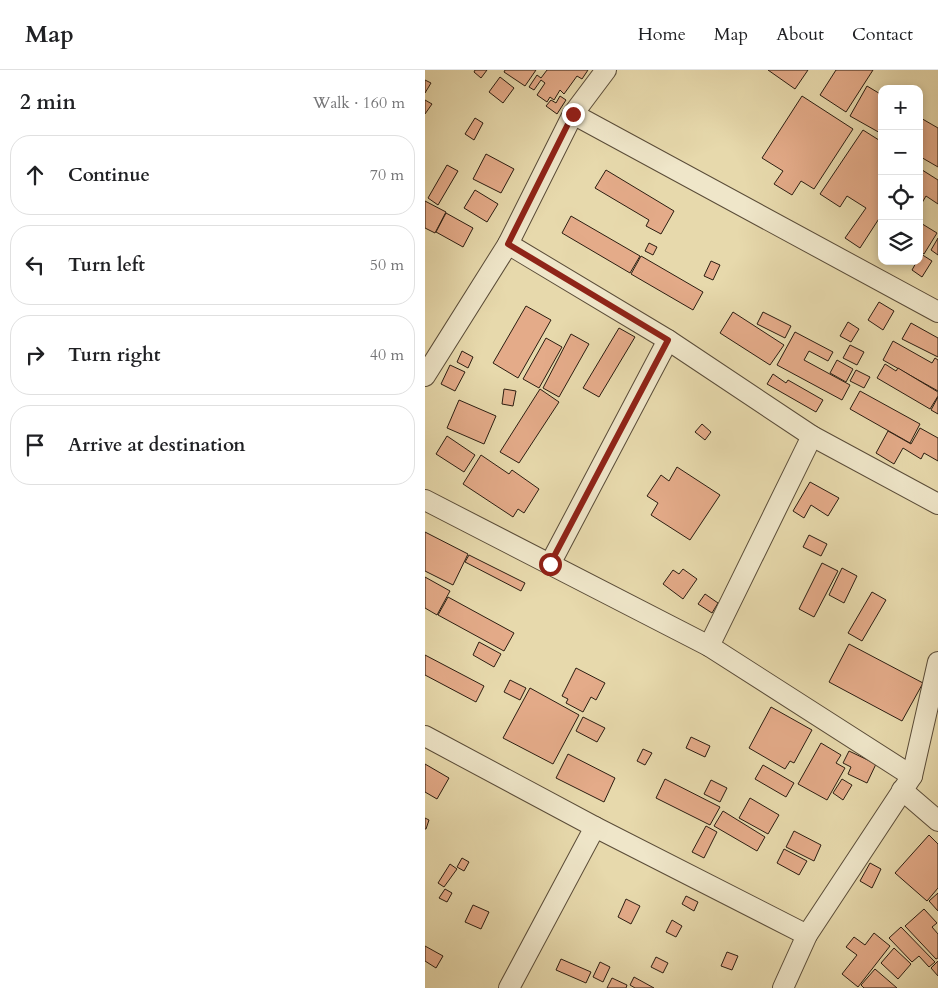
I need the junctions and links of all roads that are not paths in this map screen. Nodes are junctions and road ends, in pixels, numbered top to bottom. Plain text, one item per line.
1 (606, 70) edge
2 (573, 114) junction
3 (508, 244) junction
4 (938, 312) edge
5 (668, 340) junction
6 (425, 376) edge
7 (812, 436) junction
8 (425, 500) edge
9 (938, 504) edge
10 (550, 564) junction
11 (709, 646) junction
12 (938, 662) edge
13 (425, 736) edge
14 (907, 783) junction
15 (938, 821) edge
16 (595, 827) junction
17 (807, 935) junction
18 (509, 988) edge
19 (783, 988) edge

1 - 2 street
2 - 3 street
2 - 4 street
3 - 5 street
3 - 6 street
5 - 7 street
5 - 10 street
7 - 9 street
7 - 11 street
8 - 10 street
10 - 11 street
11 - 14 street
12 - 14 street
13 - 16 street
14 - 15 street
14 - 17 street
16 - 17 street
16 - 18 street
17 - 19 street

